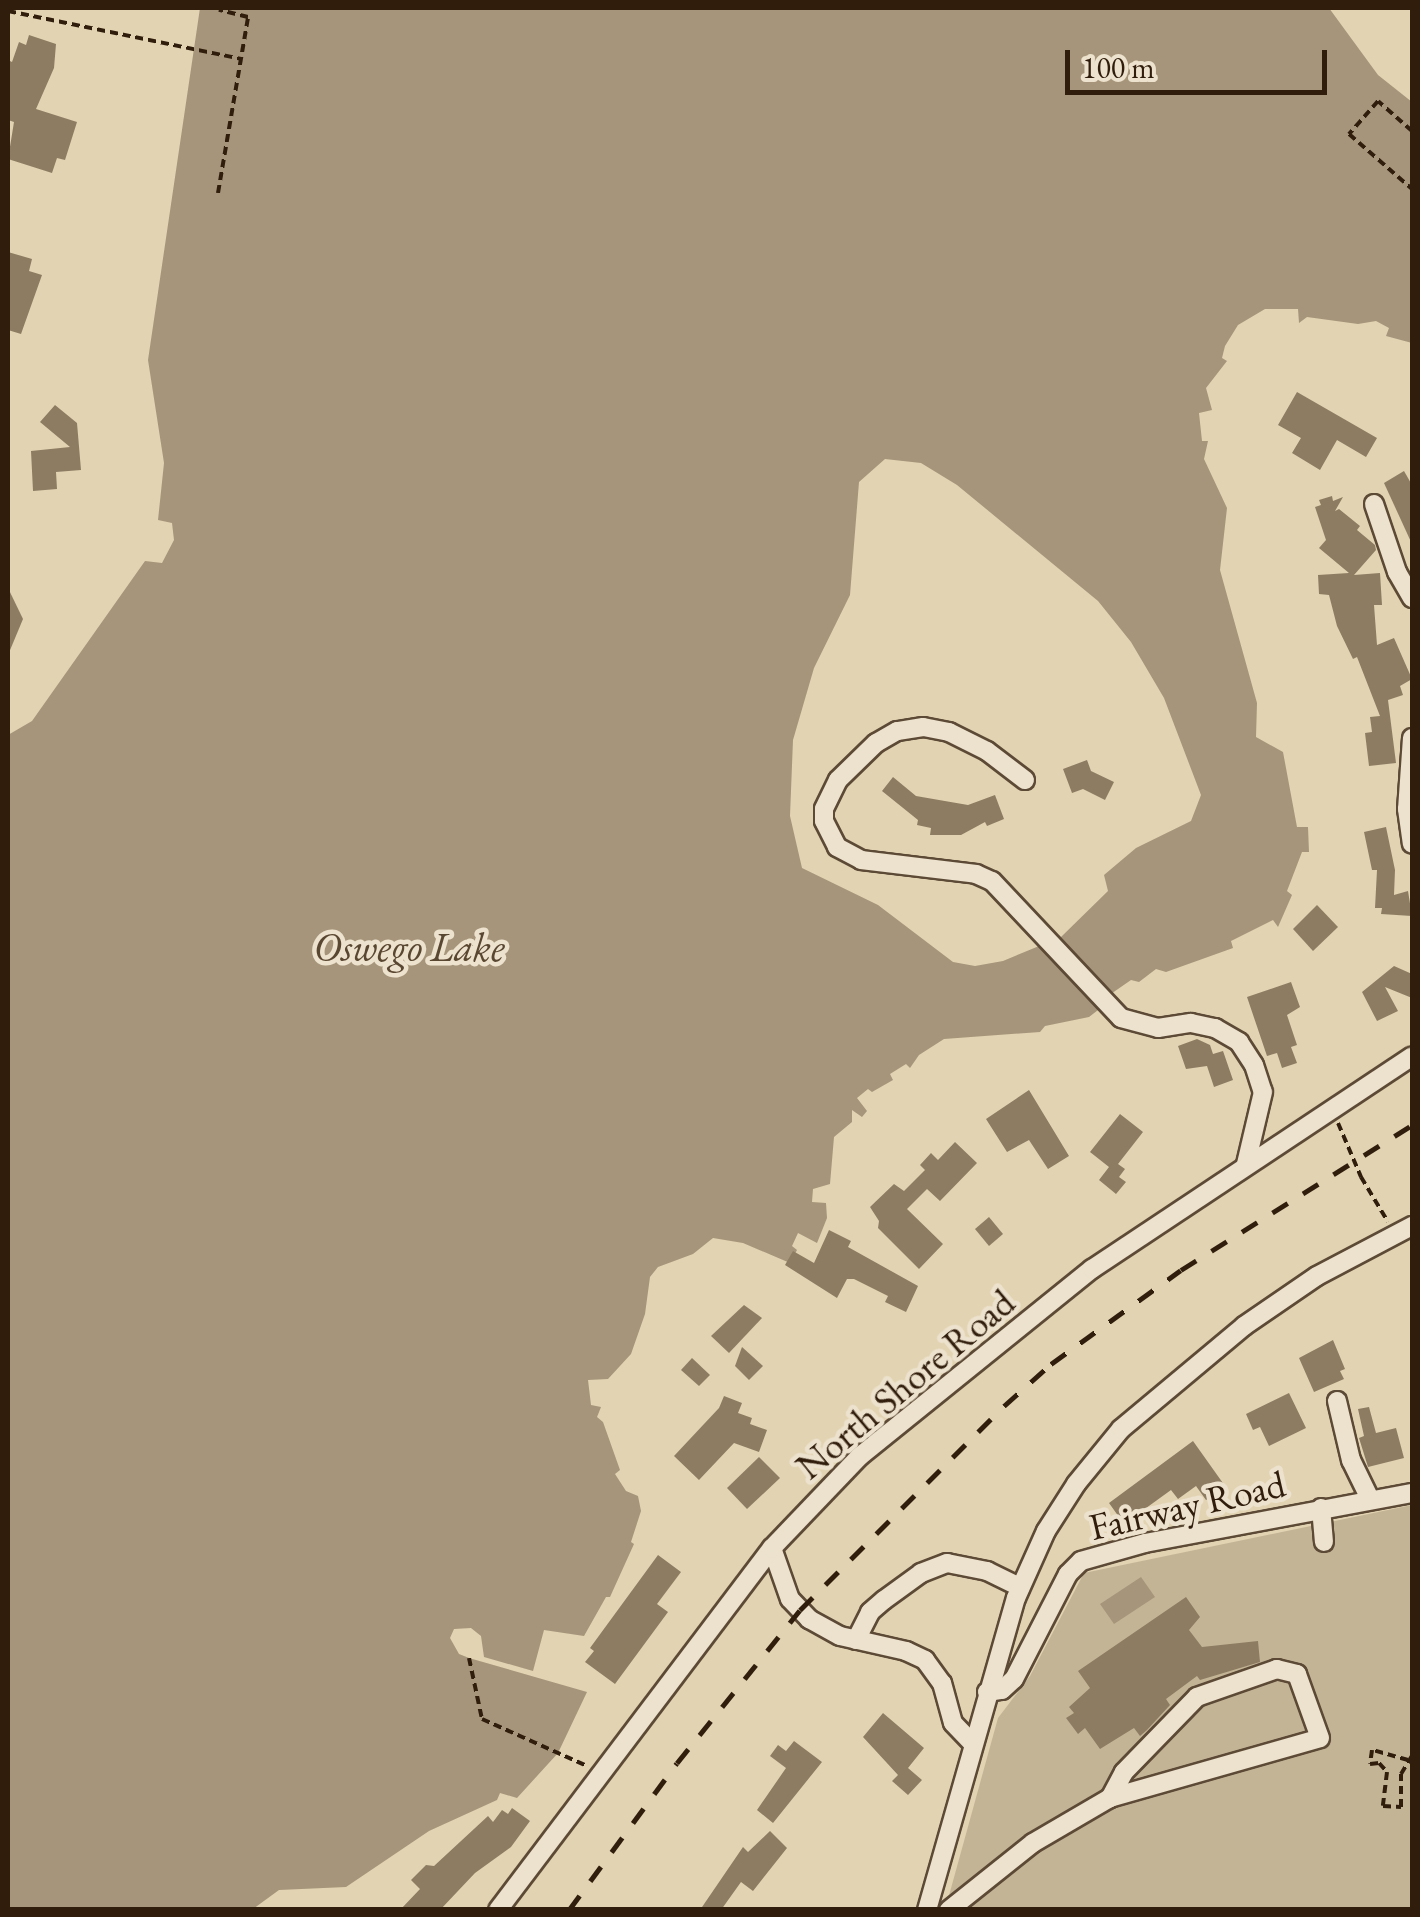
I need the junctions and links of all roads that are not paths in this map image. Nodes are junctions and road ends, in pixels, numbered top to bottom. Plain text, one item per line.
1 (1374, 504) dead end
2 (1412, 598) edge
3 (1412, 738) edge
4 (1025, 780) dead end
5 (1412, 844) edge
6 (1412, 1056) edge
7 (1246, 1164) junction
8 (1404, 1230) edge
9 (1337, 1400) dead end
10 (1412, 1493) edge
11 (1370, 1499) junction
12 (1321, 1508) junction
13 (1324, 1542) dead end
14 (772, 1548) junction
15 (1020, 1587) junction
16 (856, 1640) junction
17 (987, 1692) junction
18 (972, 1743) junction
19 (1110, 1798) junction
20 (498, 1910) edge
21 (927, 1910) edge
22 (949, 1910) edge

1 - 2 street
3 - 5 street
4 - 7 street
6 - 7 street, North Shore Road
7 - 14 street, North Shore Road
8 - 15 street
9 - 11 street
10 - 11 street, Fairway Road
11 - 12 street, Fairway Road
12 - 13 street
12 - 17 street, Fairway Road
14 - 16 street
14 - 20 street, North Shore Road
15 - 16 street
15 - 17 street
16 - 18 street
17 - 18 street
18 - 21 street
19 - 19 street
19 - 22 street

